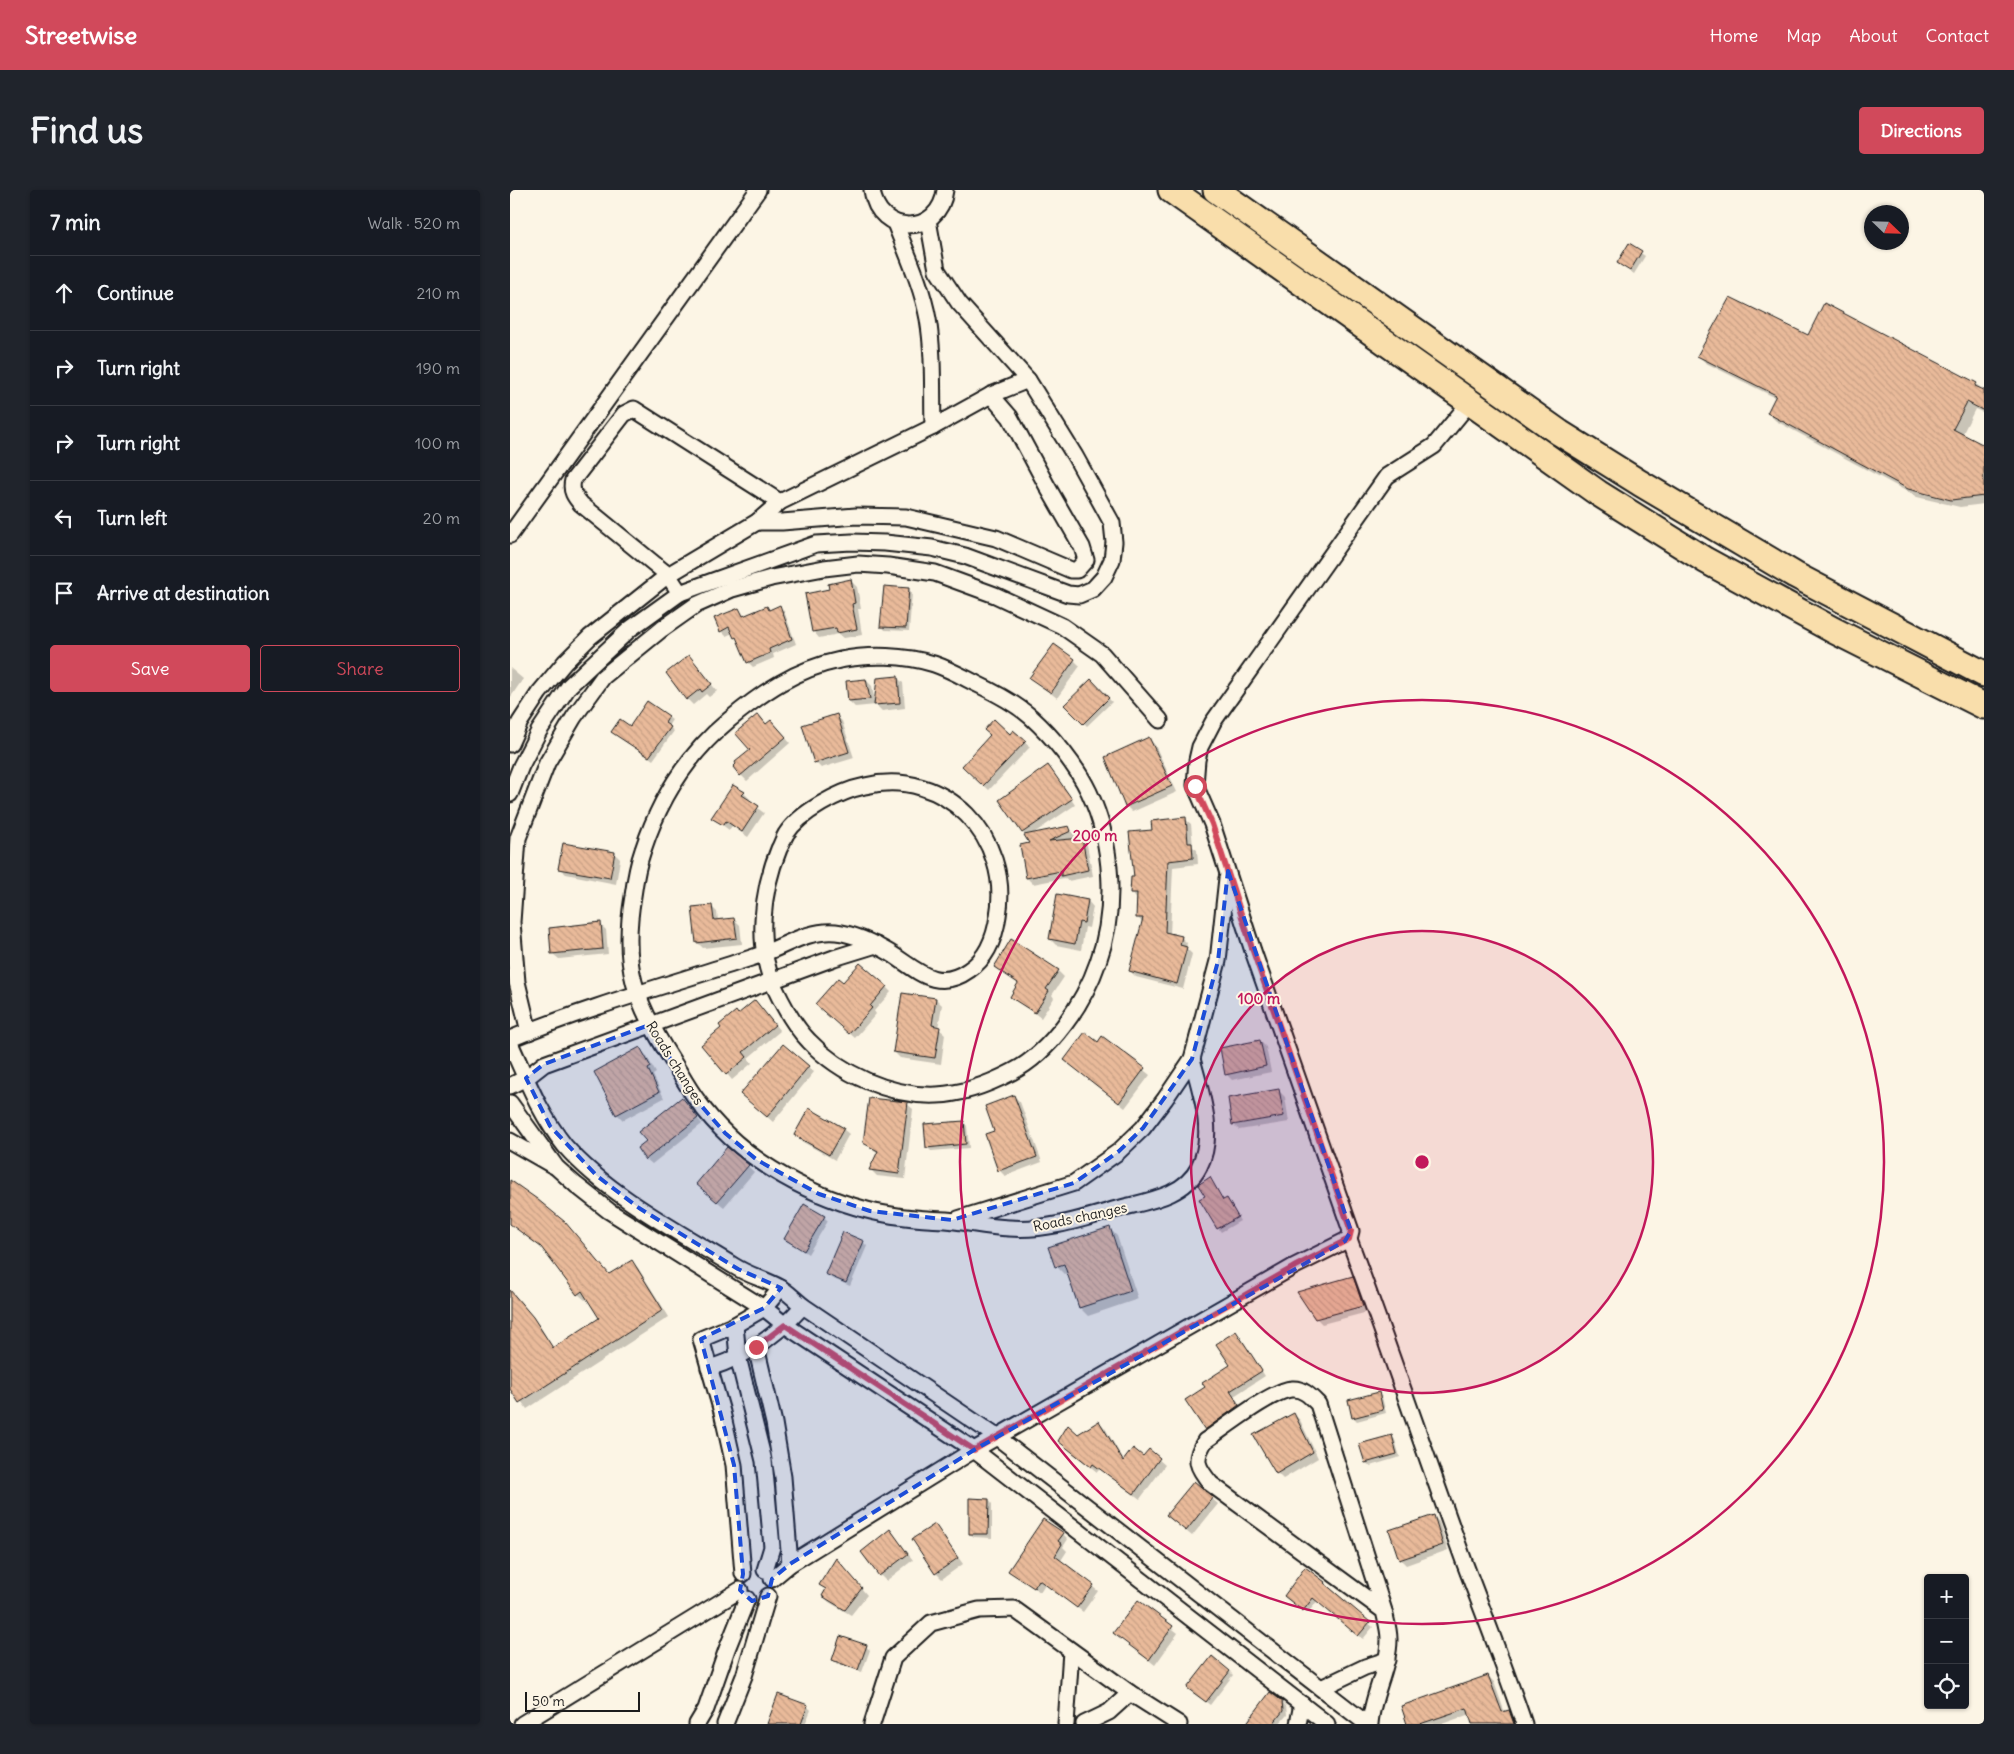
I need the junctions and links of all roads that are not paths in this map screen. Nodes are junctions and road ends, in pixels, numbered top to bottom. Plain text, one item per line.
1 (758, 190) edge
2 (872, 190) edge
3 (945, 190) edge
4 (1171, 190) edge
5 (1216, 190) edge
6 (928, 220) junction
7 (895, 223) junction
8 (1028, 380) junction
9 (991, 394) junction
10 (1470, 402) junction
11 (933, 427) junction
12 (780, 502) junction
13 (757, 522) junction
14 (510, 535) edge
15 (668, 575) junction
16 (680, 593) junction
17 (1984, 674) edge
18 (1984, 706) edge
19 (1160, 720) dead end
20 (510, 744) edge
21 (510, 794) edge
22 (1228, 872) junction
23 (876, 945) junction
24 (765, 953) junction
25 (772, 982) junction
26 (637, 995) junction
27 (650, 1025) junction
28 (529, 1032) junction
29 (510, 1041) edge
30 (1192, 1059) junction
31 (526, 1078) junction
32 (510, 1086) edge
33 (510, 1103) edge
34 (510, 1141) edge
35 (556, 1167) junction
36 (952, 1220) junction
37 (1349, 1239) junction
38 (781, 1288) junction
39 (802, 1306) junction
40 (764, 1308) junction
41 (735, 1325) junction
42 (785, 1325) junction
43 (756, 1347) junction
44 (738, 1357) junction
45 (709, 1368) junction
46 (998, 1437) junction
47 (974, 1450) junction
48 (790, 1564) junction
49 (743, 1574) junction
50 (768, 1575) junction
51 (744, 1594) junction
52 (768, 1596) junction
53 (1384, 1611) junction
54 (1072, 1651) junction
55 (1387, 1660) junction
56 (1321, 1688) junction
57 (1130, 1693) junction
58 (1302, 1704) junction
59 (877, 1721) edge
60 (522, 1724) edge
61 (697, 1724) edge
62 (724, 1724) edge
63 (1066, 1724) edge
64 (1084, 1724) edge
65 (1179, 1724) edge
66 (1298, 1724) edge
67 (1327, 1724) edge
68 (1368, 1724) edge
69 (1524, 1724) edge

1 - 14 street
2 - 7 street
3 - 6 street
4 - 10 highway
5 - 17 highway
6 - 7 street
6 - 8 street
7 - 11 street
8 - 9 street
8 - 16 street
9 - 11 street
9 - 13 street
10 - 18 highway
10 - 22 street
11 - 12 street
12 - 13 street
12 - 15 street
13 - 15 street
15 - 16 street
15 - 20 street
16 - 21 street
19 - 28 street
22 - 30 street
22 - 37 street
23 - 24 street, Roads changes
23 - 24 street, Roads changes
23 - 25 street
24 - 25 street, Roads changes
24 - 26 street, Roads changes
25 - 26 street, Roads changes
25 - 27 street
26 - 27 street, Roads changes
26 - 28 street, Roads changes
27 - 31 street
27 - 36 street, Roads changes
28 - 29 street, Roads changes
29 - 31 street
30 - 36 street
30 - 36 street, Roads changes
31 - 32 street
31 - 38 street
33 - 35 street
34 - 35 street
35 - 40 street
37 - 46 street
37 - 69 street
38 - 39 street
38 - 40 street
39 - 42 street
39 - 46 street
40 - 41 street
40 - 42 street
41 - 44 street
41 - 45 street
42 - 43 street
42 - 47 street
43 - 44 street
43 - 48 street
44 - 45 street
44 - 50 street
45 - 49 street
46 - 47 street
46 - 56 street
47 - 48 street
47 - 58 street
48 - 50 street
49 - 50 street
49 - 51 street
50 - 52 street
51 - 52 street
51 - 60 street
51 - 61 street
52 - 62 street
53 - 53 street
53 - 55 street
54 - 57 street
54 - 59 street
54 - 63 street
55 - 56 street
55 - 68 street
56 - 68 street
57 - 64 street
57 - 65 street
58 - 66 street
58 - 67 street

